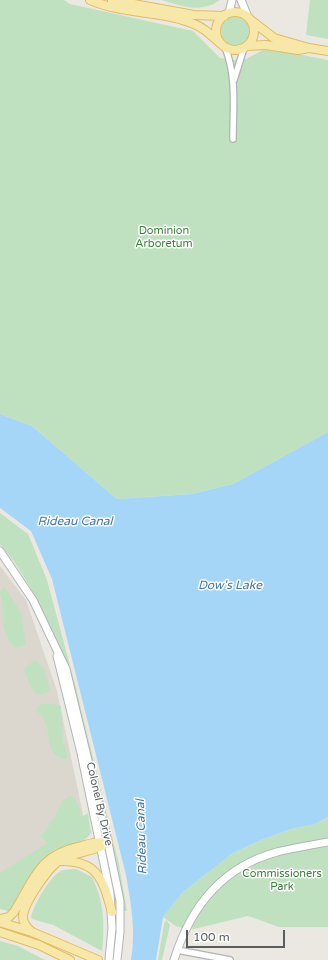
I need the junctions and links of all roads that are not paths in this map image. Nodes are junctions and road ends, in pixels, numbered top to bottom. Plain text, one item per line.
1 (90, 0) edge
2 (112, 0) edge
3 (232, 0) edge
4 (241, 0) edge
5 (227, 14) junction
6 (250, 19) junction
7 (223, 45) junction
8 (245, 47) junction
9 (309, 48) junction
10 (328, 51) edge
11 (234, 82) junction
12 (233, 140) dead end
13 (0, 551) edge
14 (57, 652) junction
15 (328, 842) edge
16 (108, 843) junction
17 (99, 845) junction
18 (328, 845) edge
19 (306, 846) junction
20 (59, 862) junction
21 (112, 912) junction
22 (0, 919) edge
23 (0, 922) edge
24 (0, 932) edge
25 (32, 932) junction
26 (177, 950) junction
27 (70, 960) edge
28 (98, 960) edge
29 (109, 960) edge
30 (117, 960) edge
31 (174, 960) edge
32 (230, 960) edge

1 - 7 main road
2 - 5 main road
3 - 5 main road
4 - 6 main road
5 - 6 main road
5 - 7 main road
6 - 8 main road
6 - 9 main road
7 - 8 main road
7 - 11 street
8 - 9 main road
8 - 11 street
9 - 10 main road
11 - 12 street
13 - 14 main road, Colonel By Drive
14 - 16 main road, Colonel By Drive
14 - 17 main road, Colonel By Drive
15 - 19 main road
16 - 17 main road
16 - 30 main road, Colonel By Drive
17 - 20 main road
17 - 21 main road, Colonel By Drive
17 - 22 main road
18 - 19 main road
19 - 26 main road
20 - 21 main road
20 - 25 main road
21 - 29 main road, Colonel By Drive
23 - 25 main road
24 - 27 main road
25 - 28 main road
26 - 31 main road
26 - 32 street

